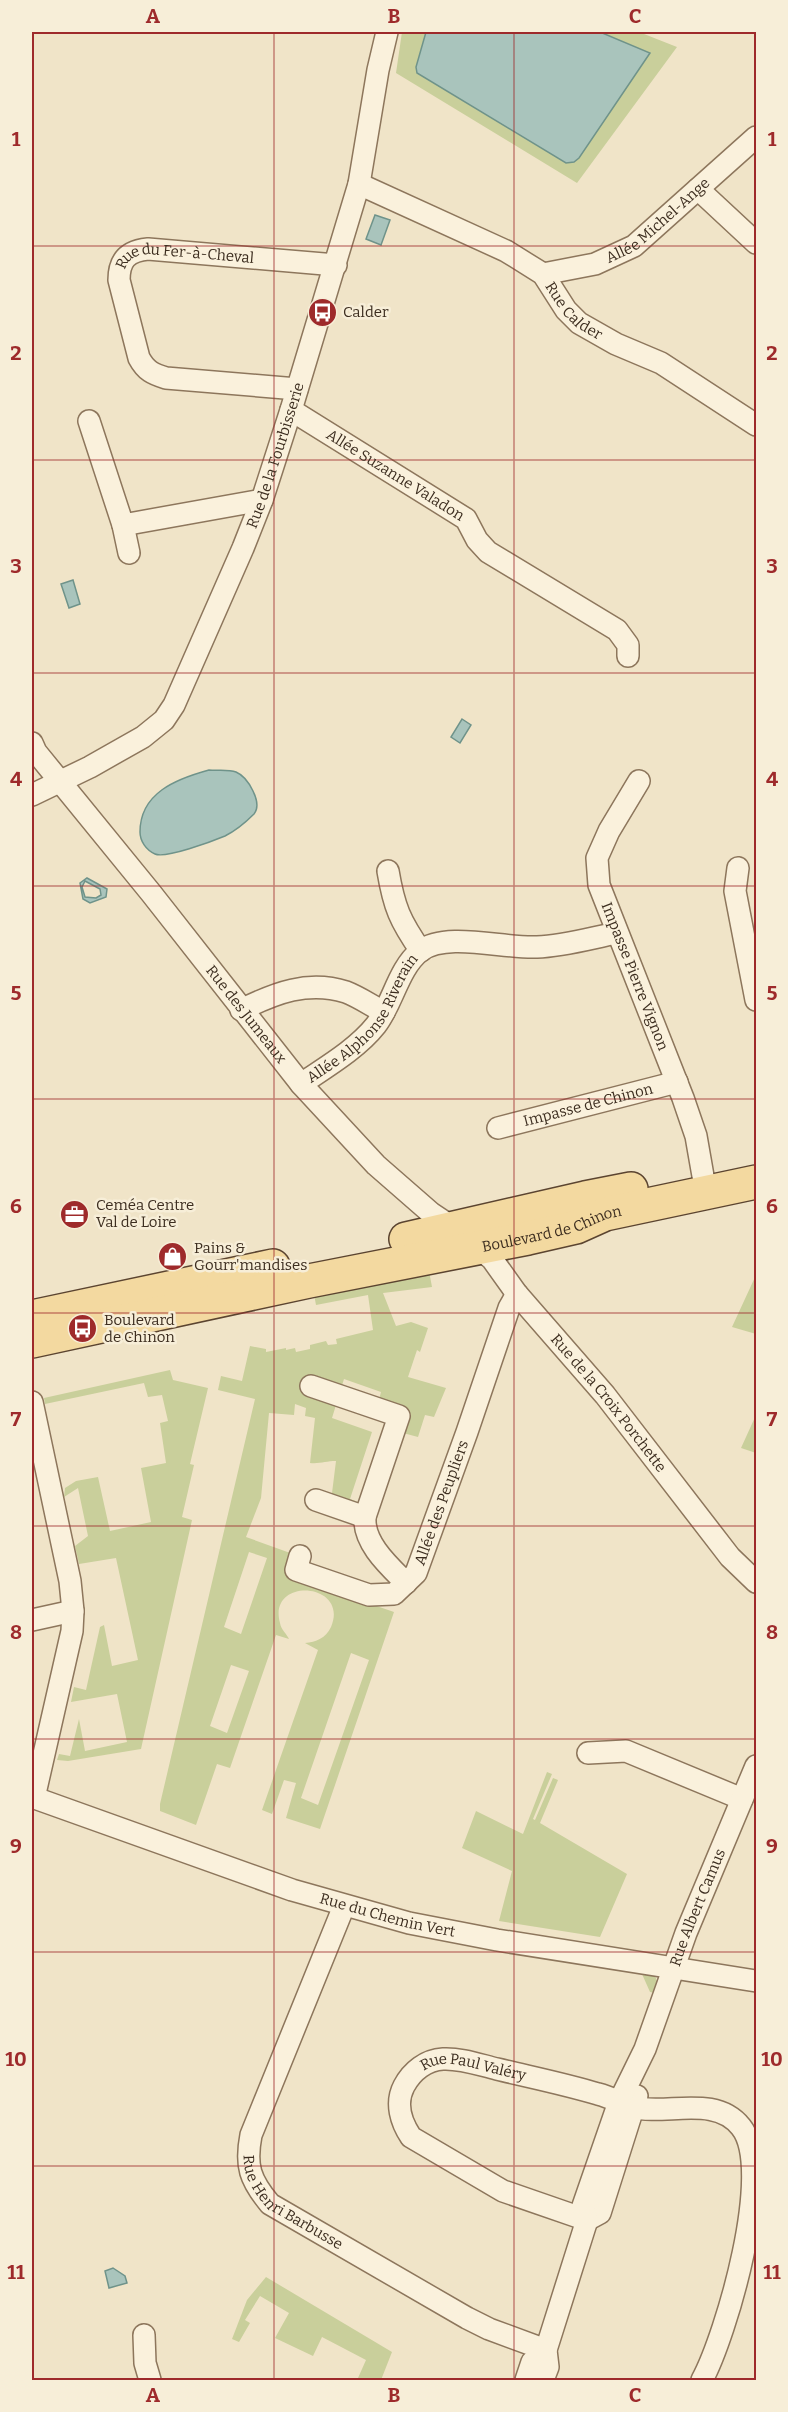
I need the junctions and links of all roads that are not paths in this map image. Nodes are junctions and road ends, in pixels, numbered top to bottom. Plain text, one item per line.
1 (387, 32) edge
2 (756, 138) edge
3 (359, 184) junction
4 (698, 189) junction
5 (756, 243) edge
6 (336, 265) junction
7 (543, 274) junction
8 (297, 389) junction
9 (291, 410) junction
10 (89, 421) dead end
11 (756, 422) edge
12 (262, 500) junction
13 (123, 525) junction
14 (129, 553) dead end
15 (628, 656) dead end
16 (32, 743) edge
17 (60, 780) junction
18 (639, 781) dead end
19 (32, 795) edge
20 (738, 868) dead end
21 (388, 871) dead end
22 (617, 933) junction
23 (421, 951) junction
24 (756, 1000) edge
25 (241, 1010) junction
26 (384, 1012) junction
27 (677, 1082) junction
28 (301, 1084) junction
29 (498, 1128) dead end
30 (756, 1164) edge
31 (703, 1176) junction
32 (756, 1182) edge
33 (468, 1239) junction
34 (517, 1294) junction
35 (32, 1317) edge
36 (32, 1341) edge
37 (311, 1386) dead end
38 (32, 1402) edge
39 (316, 1500) dead end
40 (365, 1517) junction
41 (300, 1556) dead end
42 (756, 1582) edge
43 (406, 1583) junction
44 (73, 1611) junction
45 (32, 1620) edge
46 (588, 1753) dead end
47 (756, 1766) edge
48 (33, 1797) edge
49 (742, 1799) junction
50 (344, 1906) junction
51 (673, 1968) junction
52 (756, 1981) edge
53 (627, 2105) junction
54 (587, 2220) junction
55 (144, 2335) dead end
56 (546, 2350) junction
57 (150, 2380) edge
58 (526, 2380) edge
59 (543, 2380) edge
60 (702, 2380) edge

1 - 3 street, Rue de la Fourbisserie
2 - 4 street, Allée Michel-Ange
3 - 6 street, Rue de la Fourbisserie
3 - 7 street, Rue Calder
4 - 5 street
4 - 7 street, Allée Michel-Ange
6 - 8 street, Rue de la Fourbisserie
6 - 8 street, Rue du Fer-à-Cheval
7 - 11 street, Rue Calder
8 - 9 street, Rue de la Fourbisserie
9 - 12 street, Rue de la Fourbisserie
9 - 15 street, Allée Suzanne Valadon
10 - 13 street
12 - 13 street
12 - 17 street, Rue de la Fourbisserie
13 - 14 street
16 - 17 street, Rue des Jumeaux
17 - 19 street, Rue de la Fourbisserie
17 - 25 street, Rue des Jumeaux
18 - 22 street, Impasse Pierre Vignon
20 - 24 street
21 - 23 street, Allée Alphonse Riverain
22 - 23 street, Allée Alphonse Riverain
22 - 27 street, Impasse Pierre Vignon
23 - 26 street, Allée Alphonse Riverain
25 - 26 street
25 - 28 street, Rue des Jumeaux
26 - 28 street, Allée Alphonse Riverain
27 - 29 street, Impasse de Chinon
27 - 31 street, Impasse Pierre Vignon
28 - 33 street, Rue des Jumeaux
30 - 31 main road, Boulevard de Chinon
31 - 33 main road, Boulevard de Chinon
32 - 33 main road, Boulevard de Chinon
33 - 34 street, Rue de la Croix Porchette
33 - 35 main road, Boulevard de Chinon
33 - 36 main road, Boulevard de Chinon
34 - 42 street, Rue de la Croix Porchette
34 - 43 street, Allée des Peupliers
37 - 40 street
38 - 44 street
39 - 40 street
40 - 43 street
41 - 43 street, Allée des Peupliers
44 - 45 street
44 - 48 street
46 - 49 street
47 - 49 street, Rue Albert Camus
48 - 50 street, Rue du Chemin Vert
49 - 51 street, Rue Albert Camus
50 - 51 street, Rue du Chemin Vert
50 - 56 street, Rue Henri Barbusse
51 - 52 street, Rue du Chemin Vert
51 - 53 street, Rue Albert Camus
53 - 54 street, Rue Albert Camus
53 - 54 street, Rue Paul Valéry
53 - 60 street, Rue Paul Valéry
54 - 56 street, Rue Albert Camus
55 - 57 street
56 - 58 street, Rue Albert Camus
56 - 59 street, Rue Albert Camus

